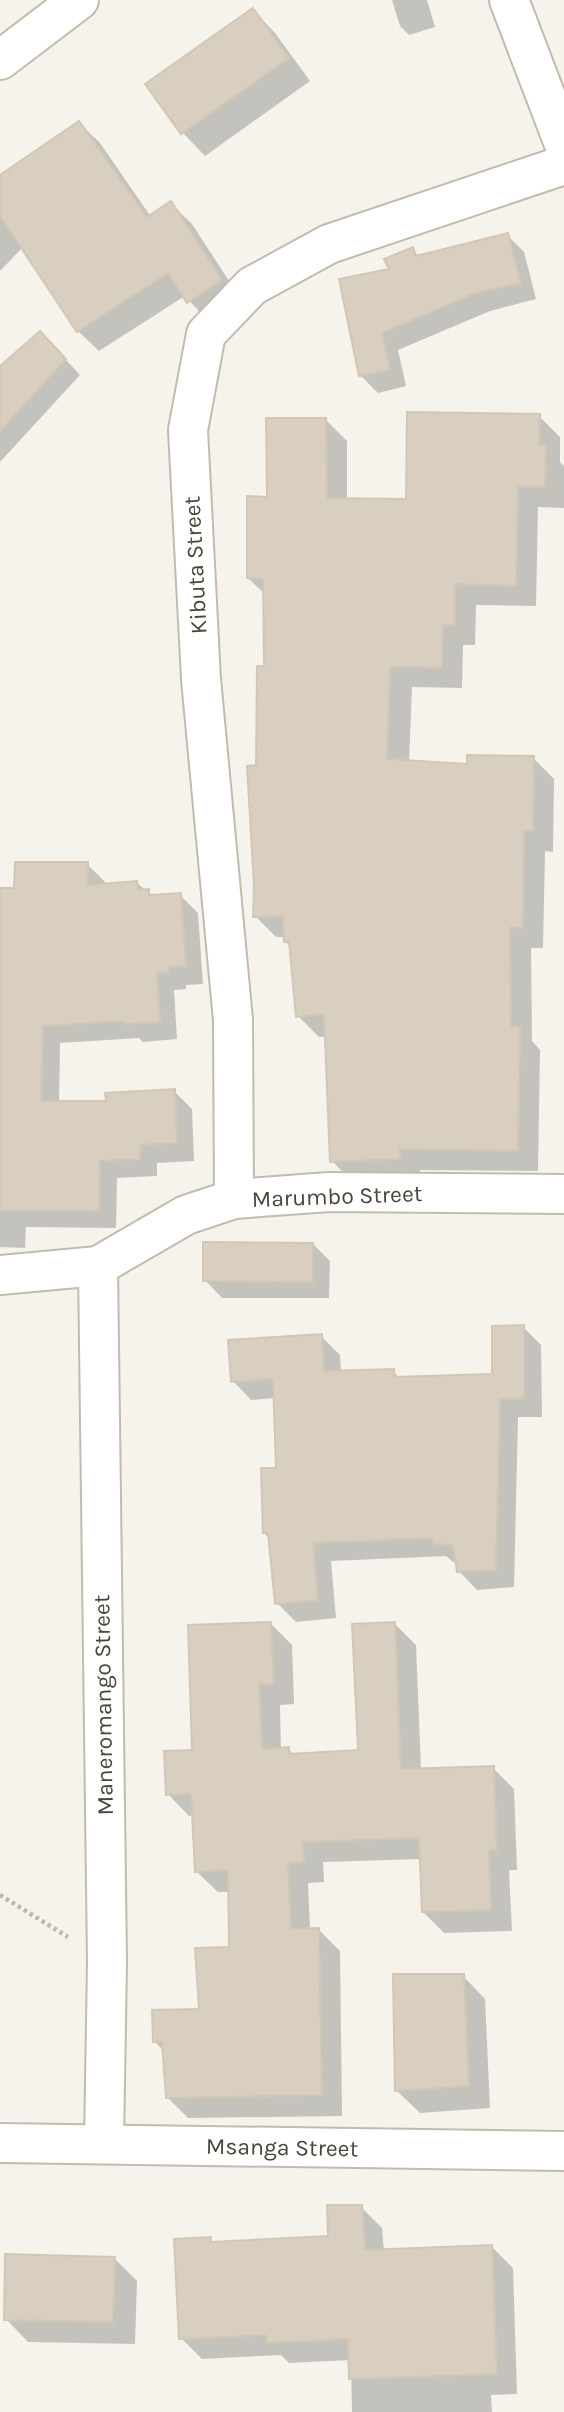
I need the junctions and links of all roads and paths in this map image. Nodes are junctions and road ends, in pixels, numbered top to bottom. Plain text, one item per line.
1 (79, 0) edge
2 (509, 0) edge
3 (0, 60) edge
4 (564, 144) edge
5 (564, 165) edge
6 (564, 1194) edge
7 (234, 1199) junction
8 (98, 1266) junction
9 (0, 1275) edge
10 (0, 1895) edge
11 (107, 1962) junction
12 (0, 2143) edge
13 (104, 2144) junction
14 (564, 2151) edge

1 - 3 street
2 - 4 street
5 - 7 street, Kibuta Street
6 - 7 street, Marumbo Street
7 - 8 street, Marumbo Street
8 - 9 street, Marumbo Street
8 - 11 street, Maneromango Street
10 - 11 path
11 - 13 street, Maneromango Street
12 - 13 street, Msanga Street
13 - 14 street, Msanga Street

